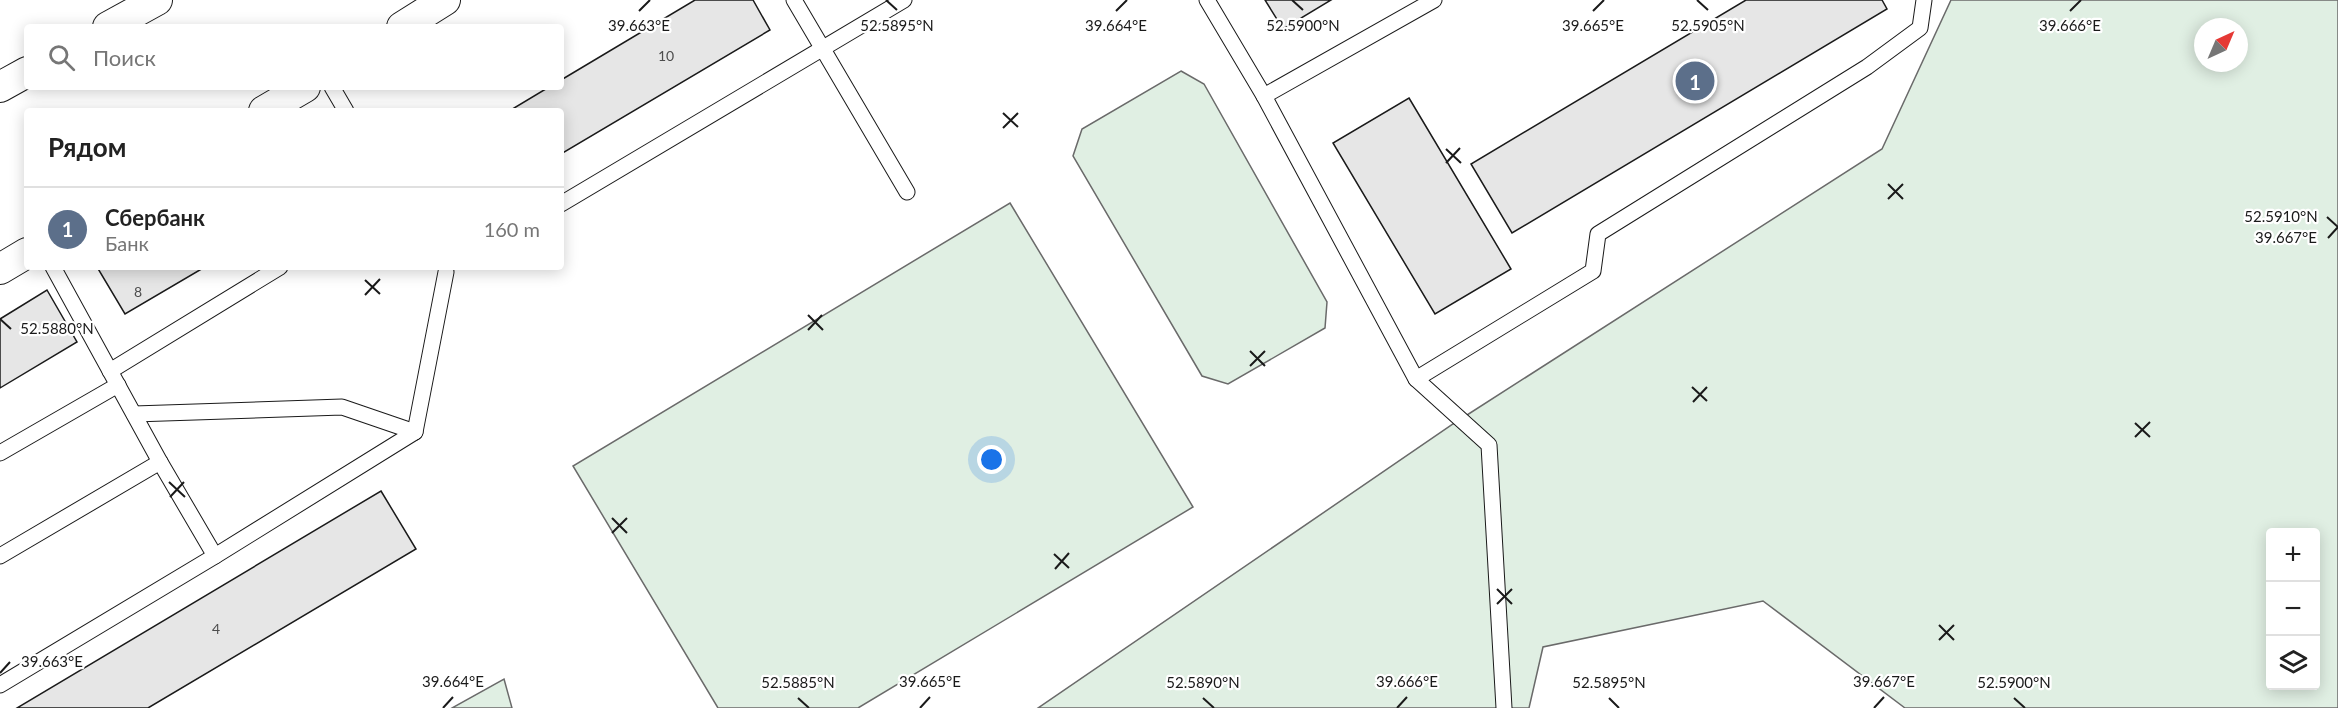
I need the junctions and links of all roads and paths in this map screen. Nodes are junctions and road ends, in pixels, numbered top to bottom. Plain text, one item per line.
1 (157, 0) edge
2 (445, 0) edge
3 (794, 0) edge
4 (904, 0) edge
5 (1207, 0) edge
6 (1434, 0) edge
7 (1924, 0) edge
8 (113, 24) edge
9 (407, 24) edge
10 (822, 49) junction
11 (24, 74) edge
12 (0, 87) edge
13 (300, 90) edge
14 (334, 90) edge
15 (1264, 96) junction
16 (269, 108) edge
17 (344, 108) edge
18 (907, 192) dead end
19 (564, 202) edge
20 (24, 255) edge
21 (0, 269) edge
22 (54, 270) edge
23 (275, 270) edge
24 (448, 270) edge
25 (110, 371) junction
26 (1416, 380) junction
27 (118, 385) junction
28 (134, 414) junction
29 (415, 432) junction
30 (0, 453) edge
31 (160, 462) junction
32 (0, 556) edge
33 (215, 556) junction
34 (0, 685) edge
35 (1503, 708) edge

1 - 8 street
2 - 9 street
3 - 10 lane
4 - 10 lane
5 - 15 lane
6 - 15 lane
7 - 26 lane
10 - 18 lane
10 - 19 lane
11 - 12 street
13 - 16 street
14 - 17 lane
15 - 26 lane
20 - 21 street
22 - 25 lane
23 - 25 lane
24 - 29 lane
25 - 27 lane
26 - 35 lane
27 - 28 lane
27 - 30 lane
28 - 29 lane
28 - 31 lane
29 - 33 lane
31 - 32 lane
31 - 33 lane
33 - 34 lane

